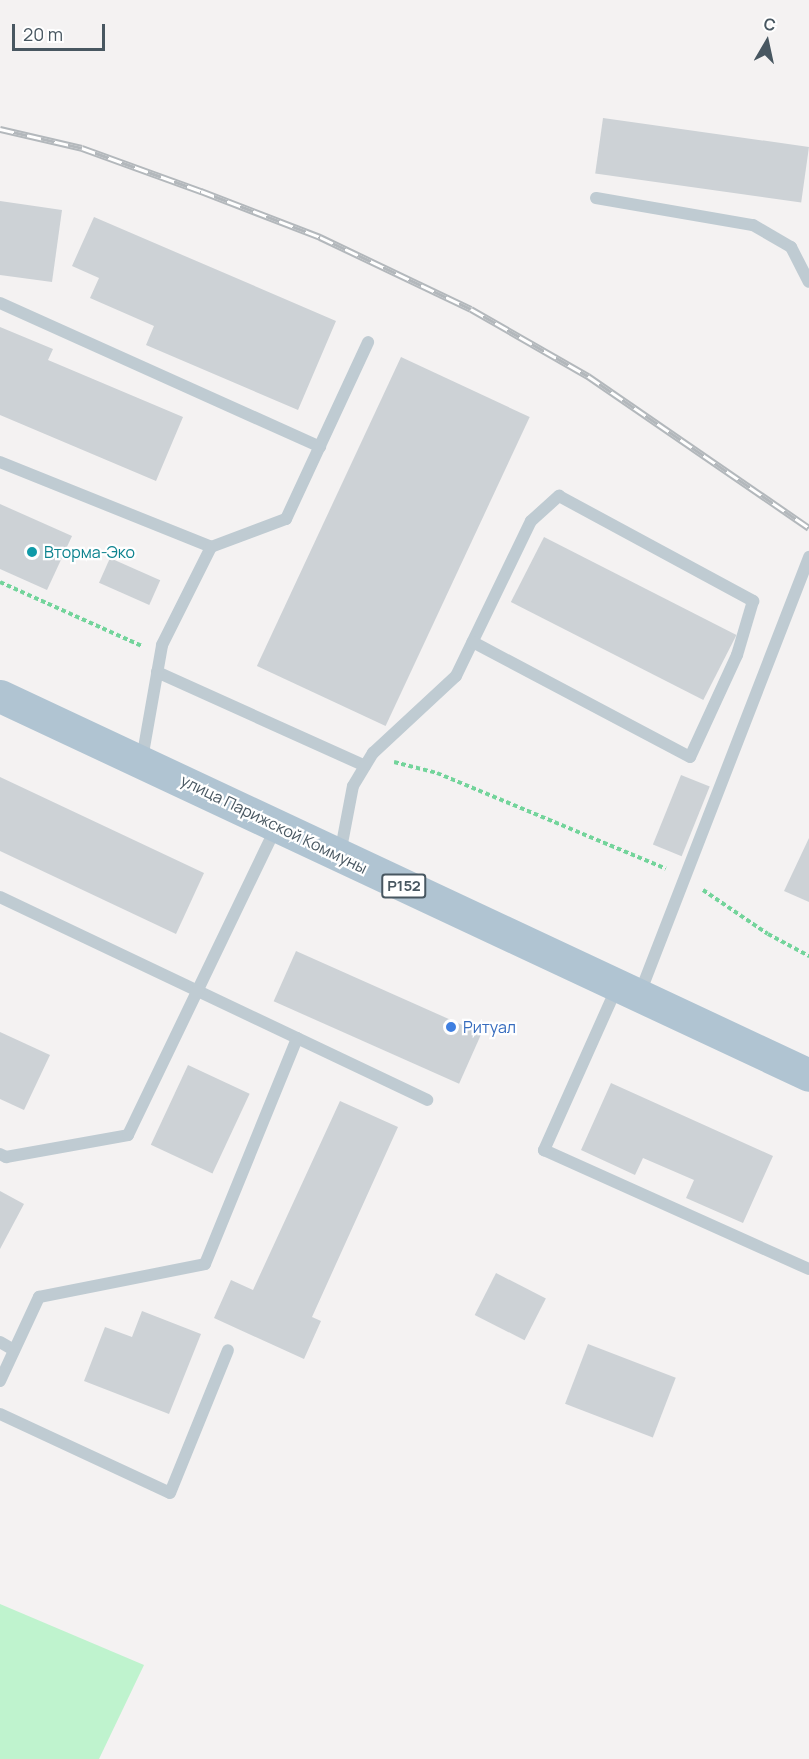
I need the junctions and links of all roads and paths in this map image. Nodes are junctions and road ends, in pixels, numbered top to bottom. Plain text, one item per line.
1 (596, 198) dead end
2 (809, 282) edge
3 (0, 303) edge
4 (368, 342) dead end
5 (320, 447) junction
6 (0, 462) edge
7 (211, 547) junction
8 (809, 558) edge
9 (0, 582) edge
10 (44, 602) dead end
11 (473, 642) junction
12 (157, 672) junction
13 (0, 696) edge
14 (142, 760) junction
15 (393, 762) dead end
16 (365, 766) junction
17 (277, 826) junction
18 (340, 856) junction
19 (686, 878) junction
20 (0, 897) edge
21 (809, 956) edge
22 (196, 990) junction
23 (628, 992) junction
24 (297, 1038) junction
25 (809, 1075) edge
26 (427, 1100) dead end
27 (0, 1154) edge
28 (809, 1269) edge
29 (0, 1342) edge
30 (15, 1350) junction
31 (228, 1350) dead end
32 (0, 1381) edge
33 (0, 1414) edge

1 - 2 lane
3 - 5 lane
4 - 5 lane
5 - 7 lane
6 - 7 lane
7 - 12 lane
8 - 19 lane
9 - 10 path
11 - 11 lane
11 - 16 lane
12 - 14 lane
12 - 16 lane
13 - 14 main road, улица Парижской Коммуны / Р152
14 - 17 main road, улица Парижской Коммуны / Р152
15 - 19 path
16 - 18 lane
17 - 18 main road, улица Парижской Коммуны / Р152
17 - 22 lane
18 - 23 main road, улица Парижской Коммуны / Р152
19 - 21 path
19 - 23 lane
20 - 22 lane
22 - 24 lane
22 - 27 lane
23 - 25 main road, улица Парижской Коммуны / Р152
23 - 28 lane
24 - 26 lane
24 - 30 lane
29 - 30 lane
30 - 32 lane
31 - 33 lane

